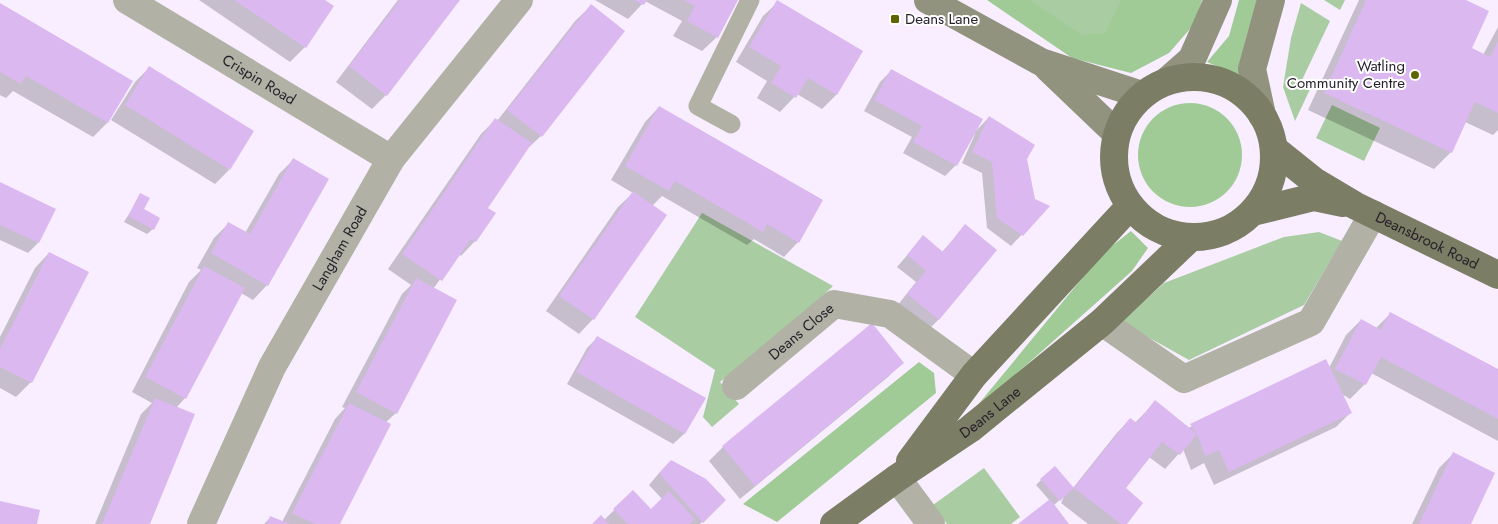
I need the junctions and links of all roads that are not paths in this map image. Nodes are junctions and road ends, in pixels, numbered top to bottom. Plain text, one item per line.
1 (127, 0) edge
2 (519, 0) edge
3 (750, 0) edge
4 (928, 0) edge
5 (1218, 0) edge
6 (1272, 0) edge
7 (1042, 62) junction
8 (1166, 81) junction
9 (1142, 95) junction
10 (1262, 115) junction
11 (731, 124) dead end
12 (1116, 133) junction
13 (1274, 149) junction
14 (390, 159) junction
15 (1130, 206) junction
16 (1364, 210) junction
17 (1253, 212) junction
18 (1190, 238) junction
19 (1498, 275) edge
20 (1102, 322) junction
21 (974, 375) junction
22 (736, 386) dead end
23 (897, 478) junction
24 (201, 524) edge
25 (834, 524) edge
26 (931, 524) edge

1 - 14 street, Crispin Road
2 - 14 street, Langham Road
3 - 11 lane
4 - 7 street
5 - 8 street
6 - 10 street
7 - 9 street
7 - 12 street
8 - 9 main road
8 - 10 main road
9 - 12 main road
10 - 13 main road
12 - 15 main road
13 - 16 main road, Deansbrook Road
13 - 17 main road
14 - 24 street, Langham Road
15 - 18 main road
15 - 21 main road, Deans Lane
16 - 17 main road, Deansbrook Road
16 - 19 main road, Deansbrook Road
16 - 20 street
17 - 18 main road
18 - 20 main road, Deans Lane
20 - 23 main road, Deans Lane
21 - 22 street, Deans Close
21 - 23 main road, Deans Lane
23 - 25 main road, Deans Lane
23 - 26 street

